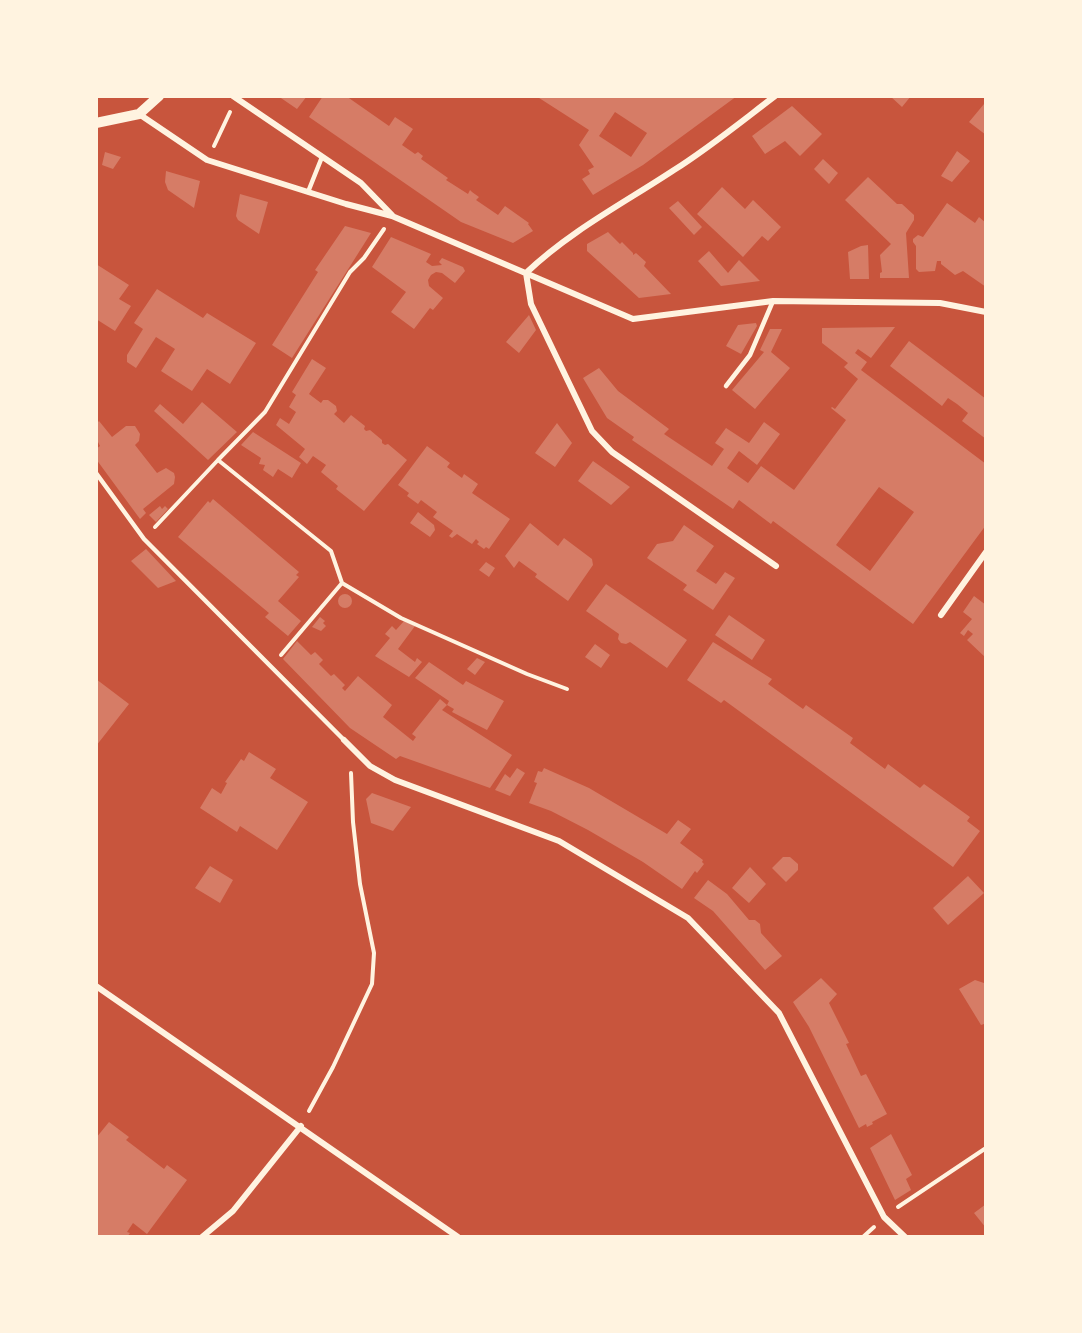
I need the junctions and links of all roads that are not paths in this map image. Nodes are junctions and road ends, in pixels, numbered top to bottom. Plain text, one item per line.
1 (159, 96) edge
2 (775, 96) edge
3 (235, 97) edge
4 (139, 114) junction
5 (96, 123) edge
6 (322, 157) junction
7 (308, 192) junction
8 (392, 216) junction
9 (526, 273) junction
10 (773, 301) junction
11 (986, 312) edge
12 (726, 386) dead end
13 (96, 473) edge
14 (986, 552) edge
15 (776, 566) dead end
16 (941, 615) dead end
17 (344, 740) joint
18 (96, 986) edge
19 (301, 1126) junction
20 (202, 1237) edge
21 (458, 1237) edge
22 (904, 1237) edge

1 - 4 street
2 - 9 street
3 - 6 street
4 - 5 street
4 - 7 street
6 - 7 lane
6 - 8 street
7 - 8 street
8 - 9 street
9 - 10 street
9 - 15 street
10 - 11 street
10 - 12 lane
13 - 17 lane
14 - 16 street
17 - 22 street
18 - 19 street
19 - 20 street
19 - 21 street

